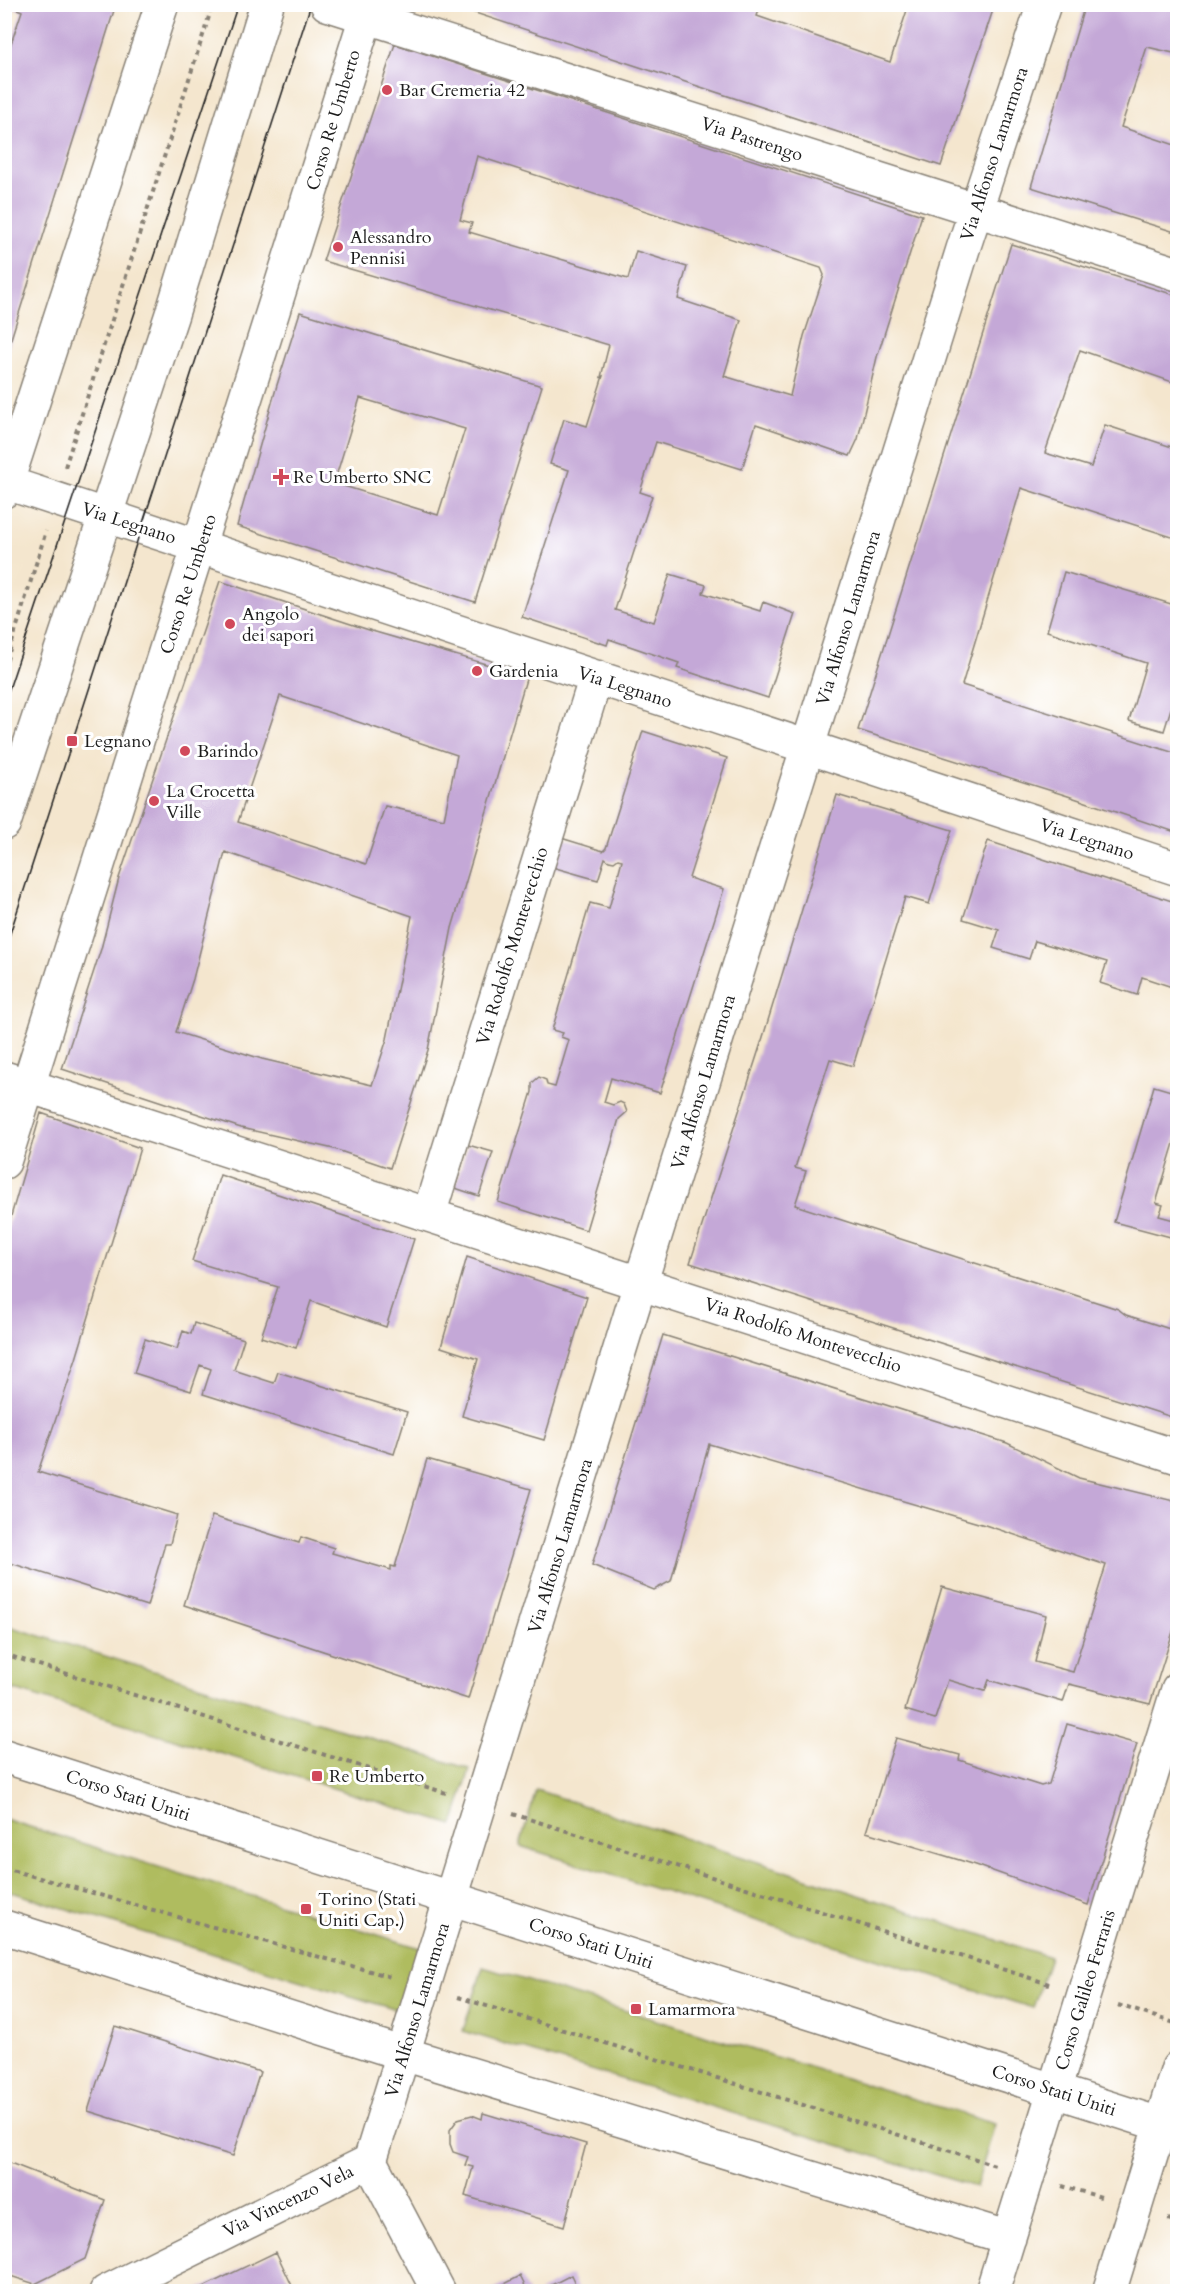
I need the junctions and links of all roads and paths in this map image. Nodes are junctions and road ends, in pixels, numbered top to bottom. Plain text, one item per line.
1 (162, 4) edge
2 (213, 4) edge
3 (267, 4) edge
4 (327, 4) edge
5 (1044, 4) edge
6 (368, 10) edge
7 (976, 210) junction
8 (1178, 274) edge
9 (5, 485) edge
10 (55, 499) junction
11 (104, 515) junction
12 (200, 547) junction
13 (4, 669) edge
14 (596, 677) junction
15 (808, 747) junction
16 (4, 823) edge
17 (1178, 869) edge
18 (16, 1082) edge
19 (4, 1162) edge
20 (429, 1214) junction
21 (641, 1282) junction
22 (1178, 1457) edge
23 (4, 1654) edge
24 (1178, 1689) edge
25 (4, 1756) edge
26 (480, 1804) junction
27 (4, 1868) edge
28 (452, 1899) junction
29 (4, 1926) edge
30 (424, 1986) junction
31 (1084, 1995) junction
32 (404, 2054) junction
33 (1178, 2068) edge
34 (1054, 2090) junction
35 (1169, 2127) edge
36 (370, 2161) junction
37 (1029, 2176) junction
38 (1135, 2208) junction
39 (1178, 2222) edge
40 (1009, 2238) junction
41 (106, 2292) edge
42 (439, 2292) edge
43 (992, 2292) edge
44 (1109, 2292) edge

1 - 9 street
2 - 10 path
3 - 11 street
4 - 6 street, Via Pastrengo
5 - 7 street, Via Alfonso Lamarmora
6 - 7 street, Via Pastrengo
6 - 12 street, Corso Re Umberto
7 - 8 street, Via Pastrengo
7 - 15 street, Via Alfonso Lamarmora
9 - 10 street, Via Legnano
10 - 11 street, Via Legnano
10 - 13 path
11 - 12 street, Via Legnano
11 - 16 street
12 - 14 street, Via Legnano
12 - 18 street, Corso Re Umberto
14 - 15 street, Via Legnano
14 - 20 street, Via Rodolfo Montevecchio
15 - 17 street, Via Legnano
15 - 21 street, Via Alfonso Lamarmora
18 - 19 street, Corso Re Umberto
18 - 20 street, Via Rodolfo Montevecchio
20 - 21 street, Via Rodolfo Montevecchio
21 - 22 street, Via Rodolfo Montevecchio
21 - 26 street, Via Alfonso Lamarmora
23 - 26 path
24 - 31 street, Corso Galileo Ferraris
25 - 28 street, Corso Stati Uniti
26 - 28 street, Via Alfonso Lamarmora
26 - 31 path
27 - 30 path
28 - 30 street, Via Alfonso Lamarmora
28 - 34 street, Corso Stati Uniti
29 - 32 street
30 - 32 street, Via Alfonso Lamarmora
30 - 37 path
31 - 34 street, Corso Galileo Ferraris
32 - 36 street, Via Alfonso Lamarmora
32 - 40 street
33 - 35 street
34 - 35 street, Corso Stati Uniti
34 - 37 street, Corso Galileo Ferraris
35 - 38 street
36 - 41 street, Via Vincenzo Vela
36 - 42 street, Via Vincenzo Vela
37 - 38 path
37 - 40 street, Corso Galileo Ferraris
38 - 39 path
38 - 44 street
40 - 43 street, Corso Galileo Ferraris

